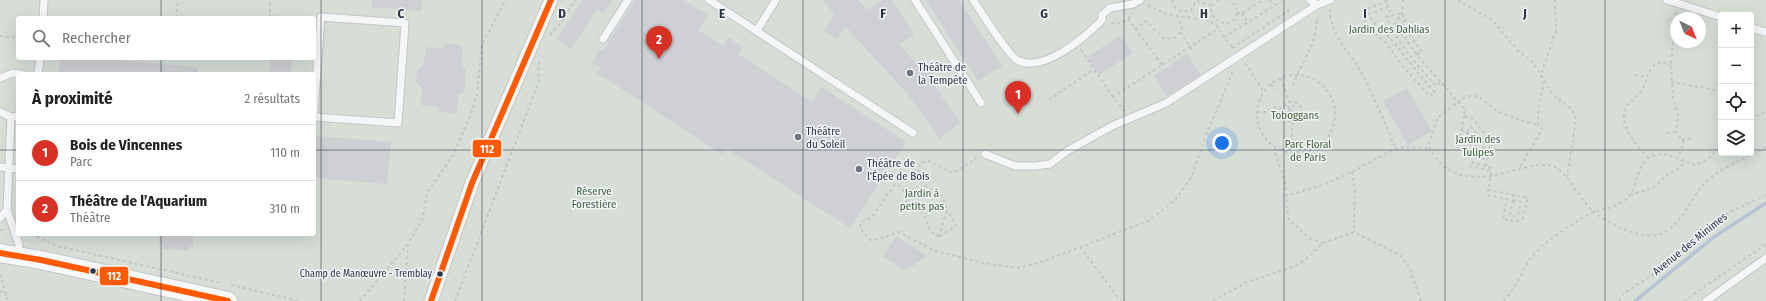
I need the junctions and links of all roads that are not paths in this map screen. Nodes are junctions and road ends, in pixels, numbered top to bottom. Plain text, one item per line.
1 (44, 0) edge
2 (550, 0) edge
3 (628, 0) edge
4 (708, 0) edge
5 (776, 0) edge
6 (915, 0) edge
7 (973, 0) edge
8 (1140, 0) edge
9 (1310, 0) edge
10 (1330, 0) edge
11 (1667, 0) edge
12 (1317, 5) junction
13 (43, 16) edge
14 (1718, 16) edge
15 (1754, 29) edge
16 (757, 30) junction
17 (1766, 32) edge
18 (603, 39) dead end
19 (40, 60) edge
20 (38, 72) edge
21 (16, 73) edge
22 (0, 78) edge
23 (316, 85) edge
24 (981, 103) dead end
25 (0, 112) edge
26 (15, 117) edge
27 (316, 117) edge
28 (913, 133) dead end
29 (985, 154) road end
30 (0, 167) edge
31 (9, 168) junction
32 (16, 169) edge
33 (7, 210) junction
34 (0, 218) edge
35 (16, 236) edge
36 (16, 236) edge
37 (0, 253) edge
38 (18, 256) junction
39 (1766, 258) edge
40 (228, 301) edge
41 (431, 301) edge
42 (1706, 301) edge

1 - 13 lane
2 - 41 street
3 - 18 lane
4 - 16 lane
5 - 16 lane
6 - 24 lane
7 - 8 lane
9 - 12 lane
10 - 12 lane
11 - 14 lane
12 - 29 lane
15 - 17 lane
16 - 28 lane
19 - 20 lane
21 - 22 lane
23 - 27 lane
25 - 26 lane
26 - 31 lane
30 - 31 lane
31 - 32 lane
31 - 33 lane
33 - 34 lane
33 - 36 lane
35 - 38 lane
37 - 38 main road
38 - 40 main road
39 - 42 lane

